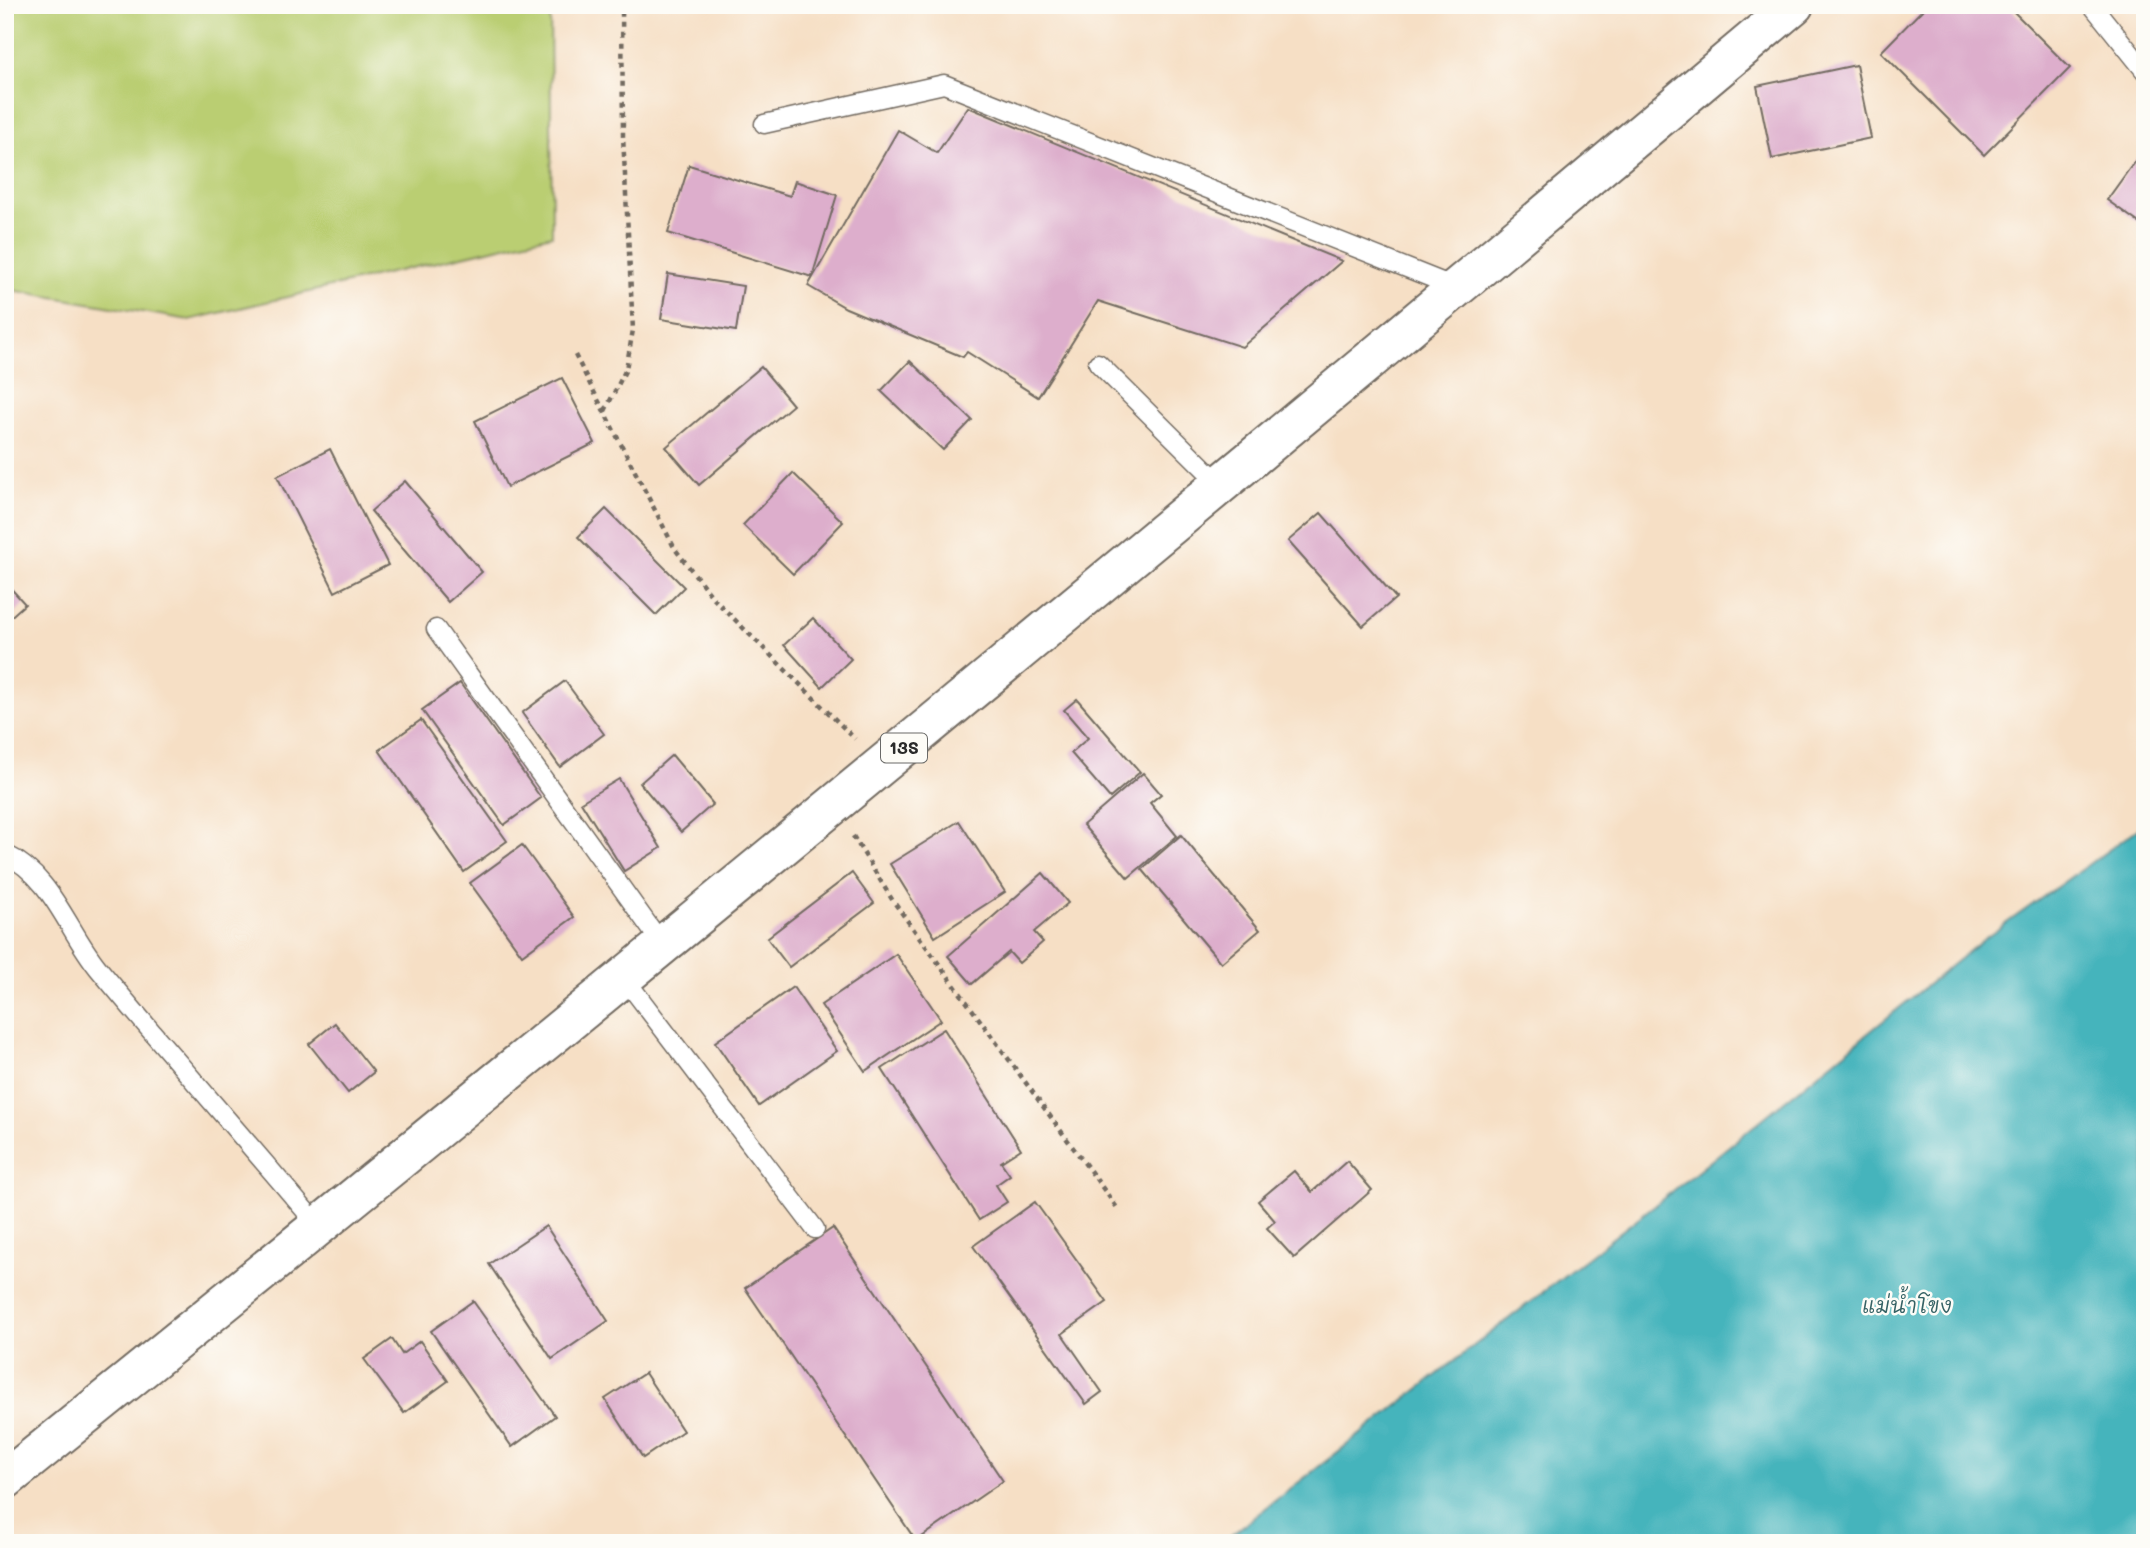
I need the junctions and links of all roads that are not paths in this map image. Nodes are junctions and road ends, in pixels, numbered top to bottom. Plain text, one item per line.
1 (2092, 5) edge
2 (1778, 10) edge
3 (2145, 71) edge
4 (764, 124) dead end
5 (1457, 288) junction
6 (1098, 363) dead end
7 (1221, 485) junction
8 (436, 629) dead end
9 (5, 855) edge
10 (664, 947) junction
11 (625, 979) junction
12 (319, 1227) junction
13 (815, 1228) dead end
14 (5, 1480) edge

1 - 3 lane
2 - 5 highway, 13S
4 - 5 lane
5 - 7 highway, 13S
6 - 7 lane
7 - 10 highway, 13S
8 - 10 lane
9 - 12 lane
10 - 11 highway, 13S
11 - 12 highway, 13S
11 - 13 lane
12 - 14 highway, 13S

